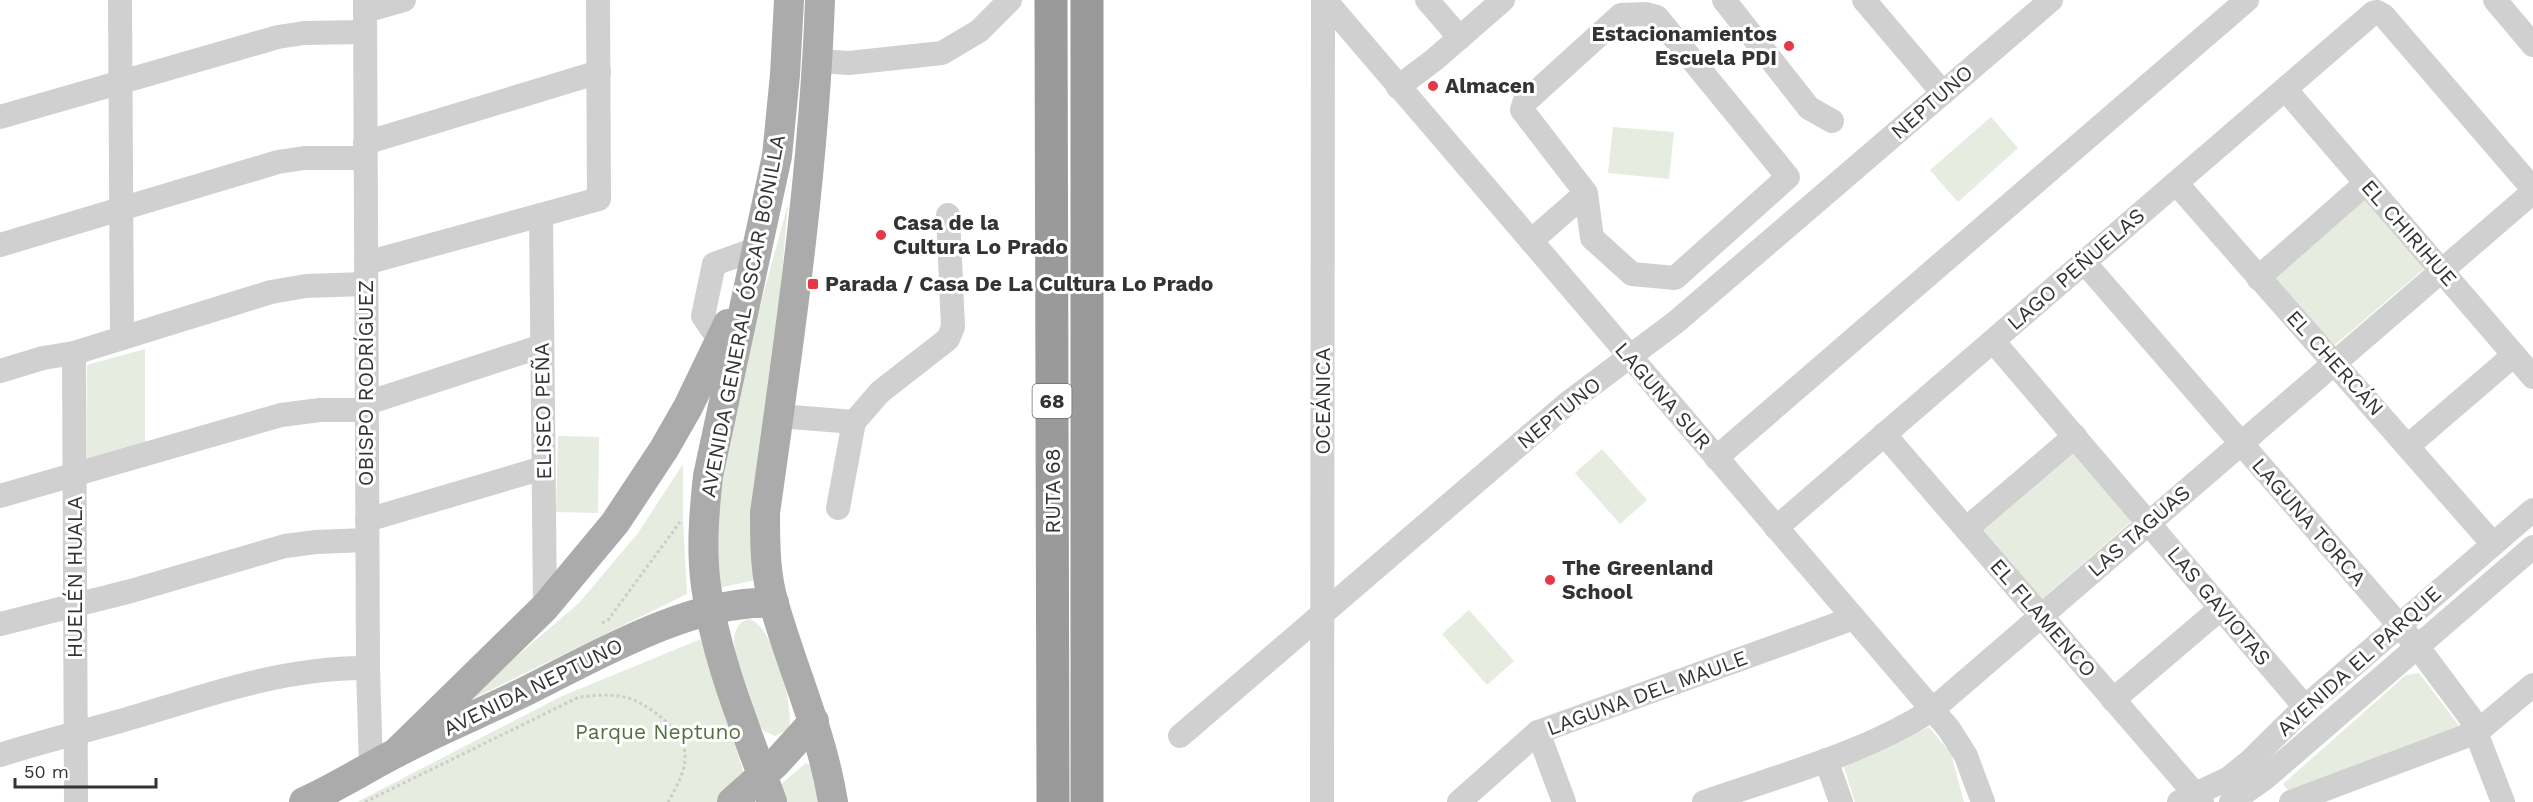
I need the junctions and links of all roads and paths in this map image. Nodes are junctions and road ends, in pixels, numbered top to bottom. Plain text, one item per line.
1 (120, 0) edge
2 (404, 0) edge
3 (598, 0) edge
4 (789, 0) edge
5 (820, 0) edge
6 (1010, 0) edge
7 (1051, 0) edge
8 (1087, 0) edge
9 (1324, 0) edge
10 (1427, 0) edge
11 (1503, 0) edge
12 (1724, 0) edge
13 (1864, 0) edge
14 (2051, 0) edge
15 (2247, 0) edge
16 (2494, 0) edge
17 (364, 14) edge
18 (1460, 38) junction
19 (2533, 45) edge
20 (818, 61) junction
21 (598, 72) junction
22 (120, 83) junction
23 (1398, 87) junction
24 (2285, 88) junction
25 (1943, 93) junction
26 (0, 117) edge
27 (1832, 121) dead end
28 (365, 151) junction
29 (2176, 183) junction
30 (2366, 183) junction
31 (2533, 190) edge
32 (1586, 193) junction
33 (121, 210) junction
34 (541, 215) junction
35 (948, 215) dead end
36 (1530, 241) junction
37 (0, 245) edge
38 (755, 252) junction
39 (2084, 262) junction
40 (2442, 271) junction
41 (366, 273) junction
42 (2258, 278) junction
43 (122, 338) junction
44 (1993, 340) junction
45 (542, 346) junction
46 (74, 353) junction
47 (2514, 355) junction
48 (1630, 357) junction
49 (2336, 362) junction
50 (0, 371) edge
51 (2533, 377) edge
52 (367, 406) junction
53 (778, 416) junction
54 (854, 422) junction
55 (1884, 434) junction
56 (2075, 436) junction
57 (2241, 444) junction
58 (2408, 446) junction
59 (1716, 458) junction
60 (543, 468) junction
61 (75, 475) junction
62 (0, 496) edge
63 (838, 508) dead end
64 (2533, 510) edge
65 (682, 519) dead end
66 (2149, 523) junction
67 (1776, 528) junction
68 (1966, 529) junction
69 (367, 530) junction
70 (2493, 544) junction
71 (2533, 547) edge
72 (774, 603) junction
73 (75, 605) junction
74 (545, 607) junction
75 (2221, 608) junction
76 (710, 612) junction
77 (1323, 614) junction
78 (2041, 616) junction
79 (1854, 618) junction
80 (0, 624) edge
81 (598, 626) dead end
82 (2398, 626) junction
83 (2417, 646) junction
84 (368, 668) junction
85 (2533, 685) edge
86 (2114, 700) junction
87 (529, 705) junction
88 (2305, 707) junction
89 (1932, 710) junction
90 (814, 721) junction
91 (76, 732) junction
92 (1538, 732) junction
93 (2477, 732) junction
94 (1180, 736) dead end
95 (397, 752) junction
96 (0, 755) edge
97 (1826, 760) junction
98 (371, 767) junction
99 (767, 788) edge
100 (2244, 799) edge
101 (1718, 800) edge
102 (2192, 800) edge
103 (76, 802) edge
104 (304, 802) edge
105 (365, 802) edge
106 (668, 802) edge
107 (732, 802) edge
108 (833, 802) edge
109 (1053, 802) edge
110 (1087, 802) edge
111 (1322, 802) edge
112 (1459, 802) edge
113 (1564, 802) edge
114 (1841, 802) edge
115 (1983, 802) edge
116 (2291, 802) edge
117 (2503, 802) edge

1 - 22 street
2 - 17 street
3 - 21 street
4 - 38 main road, AVENIDA GENERAL ÓSCAR BONILLA
5 - 20 main road, AVENIDA GENERAL ÓSCAR BONILLA
6 - 20 street
7 - 109 highway, RUTA 68 / 68
8 - 110 highway, RUTA 68 / 68
9 - 23 street, LAGUNA SUR
9 - 77 street, OCEÁNICA
10 - 18 street
11 - 18 street
12 - 27 street
13 - 25 street
14 - 25 street, NEPTUNO
15 - 59 street
16 - 19 street
17 - 22 street
17 - 28 street, OBISPO RODRÍGUEZ
18 - 23 street
20 - 53 main road, AVENIDA GENERAL ÓSCAR BONILLA
21 - 28 street
21 - 34 street
22 - 26 street
22 - 33 street
23 - 36 street, LAGUNA SUR
24 - 29 street, LAGO PEÑUELAS
24 - 30 street, EL CHIRIHUE
24 - 31 street, LAGO PEÑUELAS
25 - 48 street, NEPTUNO
28 - 33 street
28 - 41 street, OBISPO RODRÍGUEZ
29 - 39 street, LAGO PEÑUELAS
29 - 42 street, EL CHERCÁN
30 - 40 street, EL CHIRIHUE
30 - 42 street
31 - 40 street, LAS TAGUAS
32 - 32 street
32 - 36 street
33 - 37 street
33 - 43 street
34 - 41 street
34 - 45 street, ELISEO PEÑA
35 - 54 street
36 - 48 street, LAGUNA SUR
38 - 74 main road
38 - 76 main road, AVENIDA GENERAL ÓSCAR BONILLA
39 - 44 street, LAGO PEÑUELAS
39 - 57 street, LAGUNA TORCA
40 - 47 street, EL CHIRIHUE
40 - 49 street, LAS TAGUAS
41 - 43 street
41 - 52 street, OBISPO RODRÍGUEZ
42 - 49 street, EL CHERCÁN
43 - 46 street
44 - 55 street, LAGO PEÑUELAS
44 - 56 street, LAS GAVIOTAS
45 - 52 street
45 - 60 street, ELISEO PEÑA
46 - 50 street
46 - 61 street, HUELÉN HUALA
47 - 51 street, EL CHIRIHUE
47 - 58 street
48 - 59 street, LAGUNA SUR
48 - 77 street, NEPTUNO
49 - 57 street, LAS TAGUAS
49 - 58 street, EL CHERCÁN
52 - 61 street
52 - 69 street, OBISPO RODRÍGUEZ
53 - 54 street
53 - 72 main road, AVENIDA GENERAL ÓSCAR BONILLA
54 - 63 street
55 - 67 street, LAGO PEÑUELAS
55 - 68 street, EL FLAMENCO
56 - 66 street, LAS GAVIOTAS
56 - 68 street
57 - 66 street, LAS TAGUAS
57 - 82 street, LAGUNA TORCA
58 - 70 street, EL CHERCÁN
59 - 67 street, LAGUNA SUR
60 - 69 street
60 - 74 street, ELISEO PEÑA
61 - 62 street
61 - 73 street, HUELÉN HUALA
64 - 70 street, AVENIDA EL PARQUE
65 - 81 path
66 - 75 street, LAS GAVIOTAS
66 - 78 street, LAS TAGUAS
67 - 79 street, LAGUNA SUR
68 - 78 street, EL FLAMENCO
69 - 73 street
69 - 84 street, OBISPO RODRÍGUEZ
70 - 82 street, AVENIDA EL PARQUE
71 - 83 street, AVENIDA EL PARQUE
72 - 76 main road, AVENIDA NEPTUNO
72 - 90 main road, AVENIDA GENERAL ÓSCAR BONILLA
73 - 80 street
73 - 91 street, HUELÉN HUALA
74 - 95 main road
75 - 86 street
75 - 88 street, LAS GAVIOTAS
76 - 87 main road, AVENIDA NEPTUNO
76 - 99 main road, AVENIDA GENERAL ÓSCAR BONILLA
77 - 94 street, NEPTUNO
77 - 111 street, OCEÁNICA
78 - 86 street, EL FLAMENCO
78 - 89 street, LAS TAGUAS
79 - 89 street, LAGUNA SUR
79 - 92 street, LAGUNA DEL MAULE
82 - 83 street, LAGUNA TORCA
82 - 88 street, AVENIDA EL PARQUE
83 - 93 street, LAGUNA TORCA
83 - 100 street, AVENIDA EL PARQUE
84 - 91 street
84 - 98 street, OBISPO RODRÍGUEZ
85 - 93 street
86 - 102 street, EL FLAMENCO
87 - 95 main road, AVENIDA NEPTUNO
87 - 105 path
87 - 106 path
88 - 102 street, AVENIDA EL PARQUE
89 - 97 street, LAS TAGUAS
89 - 115 street, LAGUNA SUR
90 - 99 main road
90 - 108 main road, AVENIDA GENERAL ÓSCAR BONILLA
91 - 96 street
91 - 103 street, HUELÉN HUALA
92 - 112 street, LAGUNA DEL MAULE
92 - 113 street
93 - 116 street
93 - 117 street, LAGUNA TORCA
95 - 98 main road, AVENIDA NEPTUNO
97 - 101 street, LAS TAGUAS
97 - 114 street
98 - 104 main road, AVENIDA NEPTUNO
99 - 107 main road

